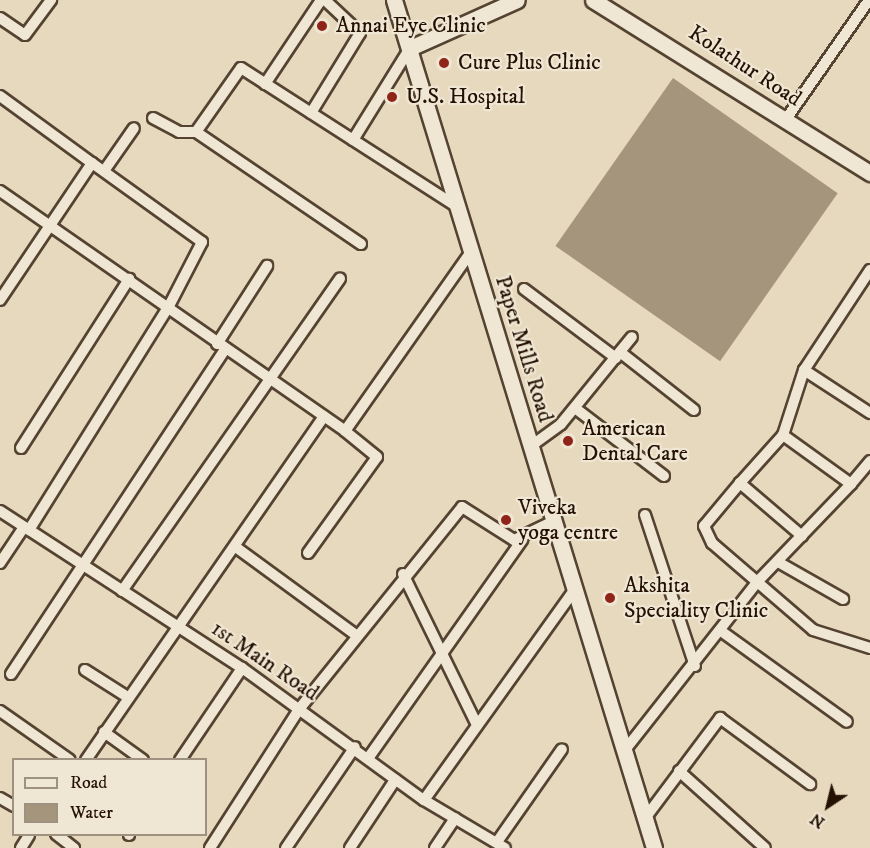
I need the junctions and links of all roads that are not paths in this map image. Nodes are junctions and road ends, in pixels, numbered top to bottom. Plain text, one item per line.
1 (51, 0) edge
2 (323, 0) edge
3 (394, 0) edge
4 (516, 0) edge
5 (593, 0) edge
6 (869, 0) edge
7 (614, 3) edge
8 (0, 18) edge
9 (410, 48) junction
10 (265, 84) junction
11 (0, 96) edge
12 (311, 113) junction
13 (153, 118) dead end
14 (786, 119) junction
15 (134, 128) dead end
16 (196, 132) junction
17 (353, 140) junction
18 (92, 163) junction
19 (104, 171) junction
20 (870, 173) edge
21 (0, 191) edge
22 (456, 206) junction
23 (51, 227) junction
24 (360, 244) dead end
25 (471, 252) junction
26 (267, 266) dead end
27 (870, 270) edge
28 (340, 278) dead end
29 (129, 279) junction
30 (524, 289) dead end
31 (0, 300) edge
32 (169, 306) junction
33 (632, 338) dead end
34 (221, 347) junction
35 (618, 355) junction
36 (804, 370) junction
37 (267, 378) junction
38 (575, 408) junction
39 (694, 410) dead end
40 (870, 412) edge
41 (324, 416) junction
42 (345, 431) junction
43 (783, 435) junction
44 (531, 446) junction
45 (21, 448) dead end
46 (870, 461) edge
47 (664, 476) dead end
48 (740, 483) junction
49 (851, 484) junction
50 (0, 511) edge
51 (645, 515) dead end
52 (554, 521) junction
53 (26, 528) junction
54 (802, 536) junction
55 (522, 540) junction
56 (237, 548) junction
57 (308, 553) dead end
58 (778, 562) junction
59 (0, 563) edge
60 (85, 567) junction
61 (404, 574) junction
62 (759, 580) junction
63 (576, 588) junction
64 (122, 591) junction
65 (843, 599) dead end
66 (178, 628) junction
67 (721, 631) junction
68 (356, 635) junction
69 (870, 648) edge
70 (439, 653) junction
71 (695, 666) junction
72 (242, 668) junction
73 (85, 670) dead end
74 (11, 674) dead end
75 (126, 696) junction
76 (300, 708) junction
77 (0, 711) edge
78 (847, 722) dead end
79 (476, 723) junction
80 (104, 732) junction
81 (356, 747) junction
82 (562, 749) dead end
83 (626, 750) junction
84 (369, 757) junction
85 (69, 758) edge
86 (87, 758) edge
87 (142, 758) edge
88 (181, 758) edge
89 (678, 771) junction
90 (395, 780) junction
91 (810, 784) dead end
92 (424, 800) junction
93 (646, 817) junction
94 (455, 818) junction
95 (59, 836) edge
96 (501, 845) edge
97 (74, 848) edge
98 (210, 848) edge
99 (286, 848) edge
100 (350, 848) edge
101 (435, 848) edge
102 (654, 848) edge
103 (765, 848) edge

1 - 8 street
2 - 10 street
2 - 12 street
3 - 9 main road, Paper Mills Road
4 - 9 main road
5 - 7 main road, Kolathur Road
6 - 14 street
7 - 14 main road, Kolathur Road
9 - 17 street
9 - 22 main road, Paper Mills Road
10 - 12 street
10 - 16 street
11 - 18 street
12 - 17 street
13 - 16 street
14 - 20 main road, Kolathur Road
15 - 19 street
16 - 24 street
17 - 22 street
18 - 19 street
18 - 23 street
19 - 32 street
21 - 23 street
22 - 25 main road, Paper Mills Road
23 - 29 street
23 - 31 street
25 - 42 street
25 - 44 main road, Paper Mills Road
26 - 34 street
27 - 36 street
28 - 37 street
29 - 32 street
29 - 45 street
30 - 35 street
32 - 34 street
32 - 53 street
33 - 35 street
34 - 37 street
34 - 60 street
35 - 38 street
35 - 39 street
36 - 40 street
36 - 43 street
37 - 41 street
37 - 64 street
38 - 44 street
38 - 47 street
41 - 42 street
41 - 56 street
42 - 57 street
43 - 48 street
43 - 49 street
44 - 52 main road, Paper Mills Road
46 - 49 street
48 - 54 street
48 - 62 street
49 - 54 street
50 - 53 street, 1st Main Road
51 - 71 street
52 - 55 street
52 - 63 main road, Paper Mills Road
53 - 59 street
53 - 60 street, 1st Main Road
54 - 58 street
55 - 61 street
55 - 70 street
56 - 66 street
56 - 68 street
58 - 62 street
58 - 65 street
60 - 64 street, 1st Main Road
60 - 74 street
61 - 68 street
61 - 70 street
62 - 67 street
62 - 69 street
63 - 79 street
63 - 83 main road, Paper Mills Road
64 - 66 street, 1st Main Road
66 - 72 street, 1st Main Road
66 - 75 street
67 - 71 street
67 - 78 street
68 - 76 street
70 - 79 street
70 - 84 street
71 - 83 street
72 - 76 street, 1st Main Road
72 - 88 street
73 - 75 street
75 - 80 street
76 - 81 street, 1st Main Road
76 - 98 street
77 - 85 street
79 - 92 street
80 - 86 street
80 - 87 street
81 - 84 street, 1st Main Road
81 - 99 street
82 - 96 street
83 - 93 main road, Paper Mills Road
84 - 90 street, 1st Main Road
89 - 91 street
89 - 93 street
89 - 103 street
90 - 92 street, 1st Main Road
90 - 100 street
92 - 94 street, 1st Main Road
93 - 102 main road, Paper Mills Road
94 - 96 street, 1st Main Road
94 - 101 street
95 - 97 street

